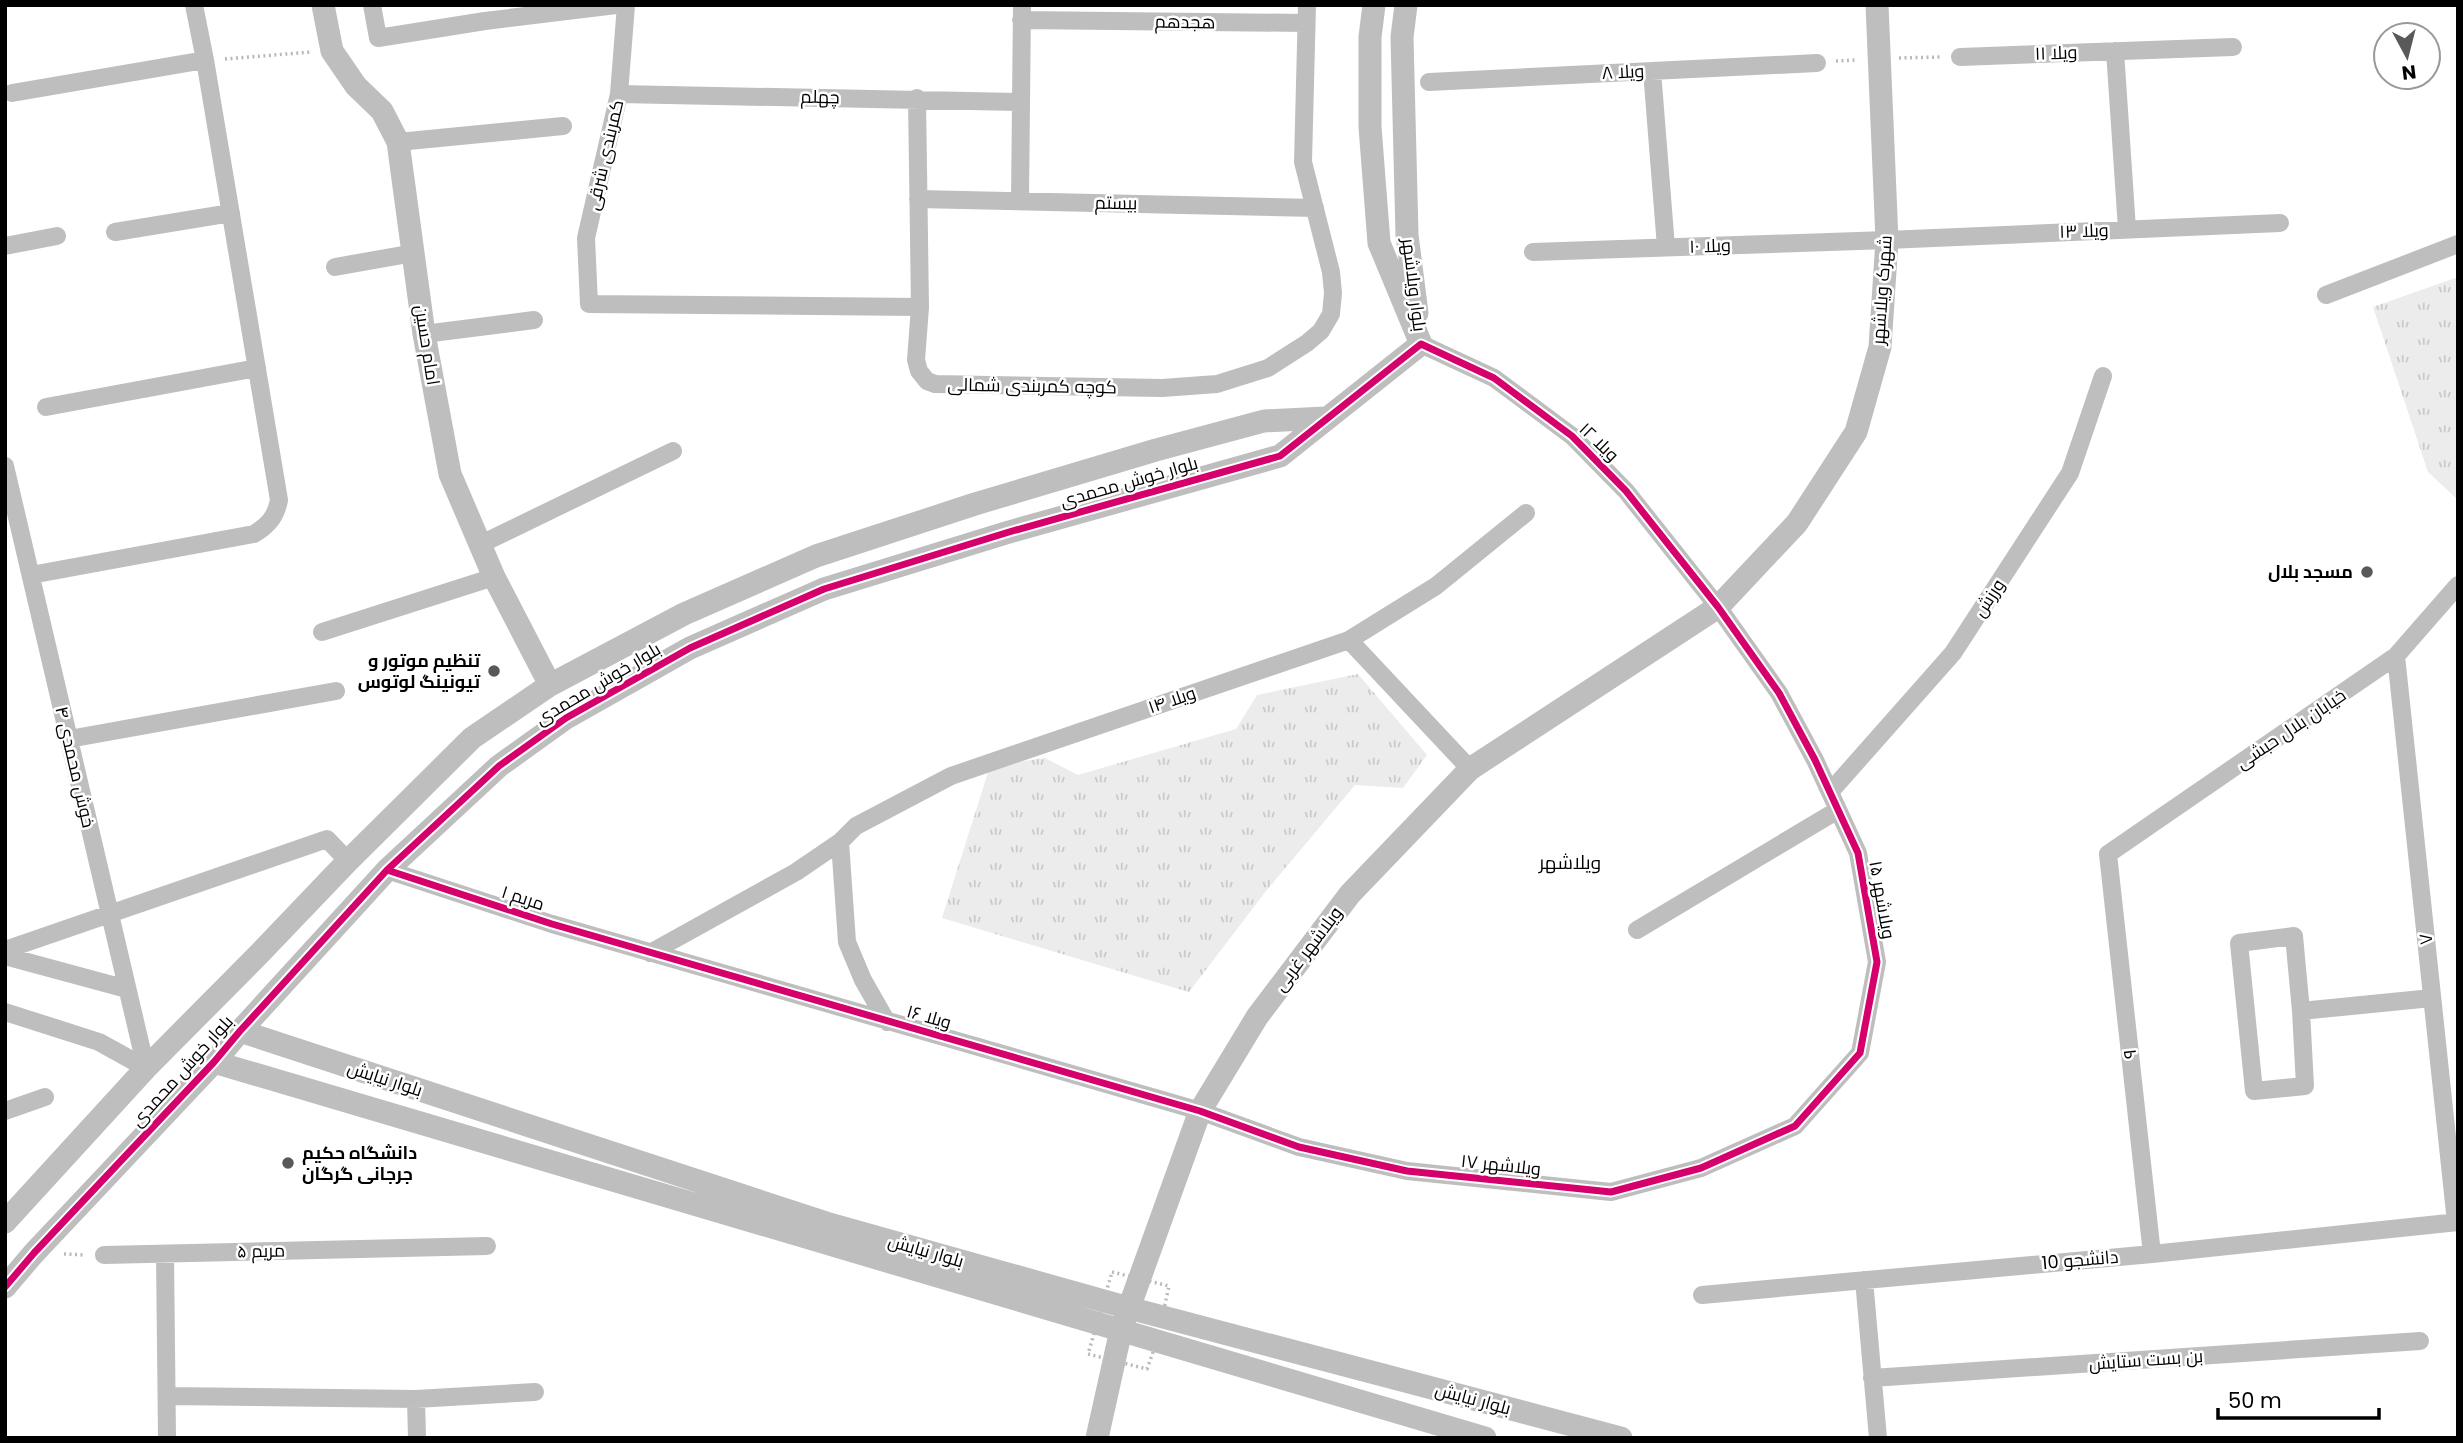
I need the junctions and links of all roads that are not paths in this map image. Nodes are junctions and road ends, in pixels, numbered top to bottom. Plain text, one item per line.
1 (194, 5) edge
2 (323, 5) edge
3 (372, 5) edge
4 (616, 5) edge
5 (626, 5) edge
6 (1374, 5) edge
7 (1406, 5) edge
8 (1877, 5) edge
9 (485, 13) edge
10 (1022, 13) edge
11 (1306, 14) edge
12 (2233, 47) dead end
13 (2115, 51) junction
14 (1960, 57) road end
15 (205, 60) junction
16 (1817, 62) road end
17 (1653, 71) junction
18 (1429, 82) dead end
19 (12, 93) dead end
20 (619, 94) junction
21 (917, 98) junction
22 (1021, 102) junction
23 (563, 126) dead end
24 (398, 142) junction
25 (918, 199) junction
26 (1020, 201) junction
27 (1315, 208) junction
28 (231, 213) junction
29 (2280, 223) dead end
30 (2127, 229) junction
31 (115, 232) dead end
32 (57, 236) dead end
33 (1887, 240) junction
34 (2458, 244) edge
35 (5, 246) edge
36 (1666, 247) junction
37 (1533, 252) dead end
38 (414, 253) junction
39 (335, 267) dead end
40 (2326, 295) dead end
41 (920, 307) junction
42 (534, 320) dead end
43 (424, 334) junction
44 (1421, 344) junction
45 (257, 368) junction
46 (2103, 376) dead end
47 (47, 407) dead end
48 (1325, 418) junction
49 (673, 452) dead end
50 (5, 466) edge
51 (997, 498) junction
52 (975, 504) junction
53 (1526, 513) dead end
54 (1009, 532) junction
55 (984, 540) junction
56 (481, 544) junction
57 (31, 575) junction
58 (494, 577) junction
59 (2458, 585) edge
60 (1718, 607) junction
61 (322, 632) dead end
62 (1349, 640) junction
63 (2396, 656) junction
64 (550, 685) junction
65 (336, 691) dead end
66 (69, 739) junction
67 (1470, 769) junction
68 (1830, 792) junction
69 (1838, 810) junction
70 (840, 842) junction
71 (2108, 855) joint
72 (348, 860) junction
73 (387, 870) junction
74 (109, 912) junction
75 (1637, 930) dead end
76 (5, 950) edge
77 (650, 953) junction
78 (5, 956) edge
79 (127, 989) junction
80 (2432, 998) junction
81 (2301, 1011) junction
82 (5, 1012) edge
83 (887, 1022) junction
84 (240, 1031) junction
85 (214, 1062) junction
86 (146, 1068) junction
87 (46, 1097) dead end
88 (5, 1111) edge
89 (1200, 1111) junction
90 (1795, 1126) joint
91 (573, 1142) junction
92 (563, 1166) junction
93 (5, 1222) edge
94 (2457, 1222) edge
95 (823, 1232) junction
96 (487, 1246) dead end
97 (165, 1254) junction
98 (2152, 1254) junction
99 (104, 1255) road end
100 (1864, 1280) junction
101 (5, 1287) edge
102 (1702, 1295) dead end
103 (1129, 1308) junction
104 (1121, 1331) junction
105 (2420, 1341) dead end
106 (1872, 1378) junction
107 (1405, 1381) junction
108 (535, 1392) dead end
109 (167, 1396) junction
110 (416, 1399) junction
111 (1394, 1411) junction
112 (167, 1438) edge
113 (417, 1438) edge
114 (1097, 1438) edge
115 (1485, 1438) edge
116 (1621, 1438) edge
117 (1878, 1438) edge

1 - 15 street
2 - 24 street, امام حسین
3 - 9 street
4 - 9 street
5 - 20 street, کمربندی شرقی
6 - 44 street, بلوار ویلاشهر
7 - 44 street, بلوار ویلاشهر
8 - 33 street, شهرک ویلاشهر
10 - 11 street, هجدهم
10 - 22 street
11 - 27 street
12 - 13 street, ۱۱ ویلا
13 - 14 street, ۱۱ ویلا
13 - 30 street
15 - 19 street
15 - 28 street
16 - 17 street, ویلا ۸
17 - 18 street, ویلا ۸
17 - 36 street
20 - 21 street, چهلم
20 - 41 street, کمربندی شرقی
21 - 22 street, چهلم
21 - 25 street
22 - 26 street
23 - 24 street
24 - 38 street, امام حسین
25 - 26 street, بیستم
25 - 41 street
26 - 27 street, بیستم
27 - 41 street, کوچه کمربندی شمالی
28 - 31 street
28 - 45 street
29 - 30 street, ۱۳ ویلا
30 - 33 street, ۱۳ ویلا
32 - 35 street
33 - 36 street, ۱۰ ویلا
33 - 60 street, شهرک ویلاشهر
34 - 40 street
36 - 37 street, ۱۰ ویلا
38 - 39 street
38 - 43 street, امام حسین
42 - 43 street
43 - 56 street, امام حسین
44 - 48 street
44 - 60 street, ویلا ۱۲
45 - 47 street
45 - 57 street
46 - 68 street, ورزش
48 - 51 street, بلوار خوش محمدی
48 - 54 street, بلوار خوش محمدی
49 - 56 street
50 - 57 street, خوش محمدی ۴
51 - 52 street, بلوار خوش محمدی
51 - 54 street
52 - 55 street
52 - 64 street, بلوار خوش محمدی
53 - 62 street, ۱۴ ویلا
54 - 55 street, بلوار خوش محمدی
55 - 73 street, بلوار خوش محمدی
56 - 58 street, امام حسین
57 - 66 street, خوش محمدی ۴
58 - 61 street
58 - 64 street, امام حسین
59 - 63 street, خیابان بلال حبشی
60 - 67 street, ویلاشهر غربی
60 - 68 street, ویلاشهر ۱۵
62 - 67 street
62 - 70 street, ۱۴ ویلا
63 - 71 street, خیابان بلال حبشی
63 - 80 street, ۷
64 - 72 street, بلوار خوش محمدی
65 - 66 street
66 - 74 street, خوش محمدی ۴
67 - 89 street, ویلاشهر غربی
68 - 69 street, ویلاشهر ۱۵
69 - 75 street
69 - 90 street, ویلاشهر ۱۵
70 - 77 street, ۱۴ ویلا
70 - 83 street
71 - 98 street, ۹
72 - 74 street
72 - 86 street, بلوار خوش محمدی
73 - 77 street, ۱ مریم
73 - 84 street, بلوار خوش محمدی
74 - 76 street
74 - 79 street, خوش محمدی ۴
77 - 83 street, ۱۶ ویلا
78 - 79 street
79 - 86 street, خوش محمدی ۴
80 - 81 street
80 - 94 street, ۷
81 - 81 street
82 - 86 street
83 - 89 street, ۱۶ ویلا
84 - 85 street, بلوار خوش محمدی
84 - 91 street, بلوار نیایش
85 - 92 street, بلوار نیایش
85 - 101 street, بلوار خوش محمدی
86 - 93 street, بلوار خوش محمدی
87 - 88 street
89 - 90 street, ویلاشهر ۱۷
89 - 103 street, ویلاشهر غربی
91 - 92 street
91 - 95 street, بلوار نیایش
92 - 95 street, بلوار نیایش
94 - 98 street, دانشجو 10
95 - 103 street, بلوار نیایش
95 - 104 street, بلوار نیایش
96 - 97 street, ۵ مریم
97 - 99 street, ۵ مریم
97 - 109 street
98 - 100 street, دانشجو 10
100 - 102 street, دانشجو 10
100 - 106 street
103 - 104 street, ویلاشهر غربی
103 - 107 street, بلوار نیایش
104 - 111 street, بلوار نیایش
104 - 114 street, ویلاشهر غربی
105 - 106 street, بن بست ستایش
106 - 117 street
107 - 111 street
107 - 116 street, بلوار نیایش
108 - 110 street
109 - 110 street
109 - 112 street
110 - 113 street
111 - 115 street, بلوار نیایش

